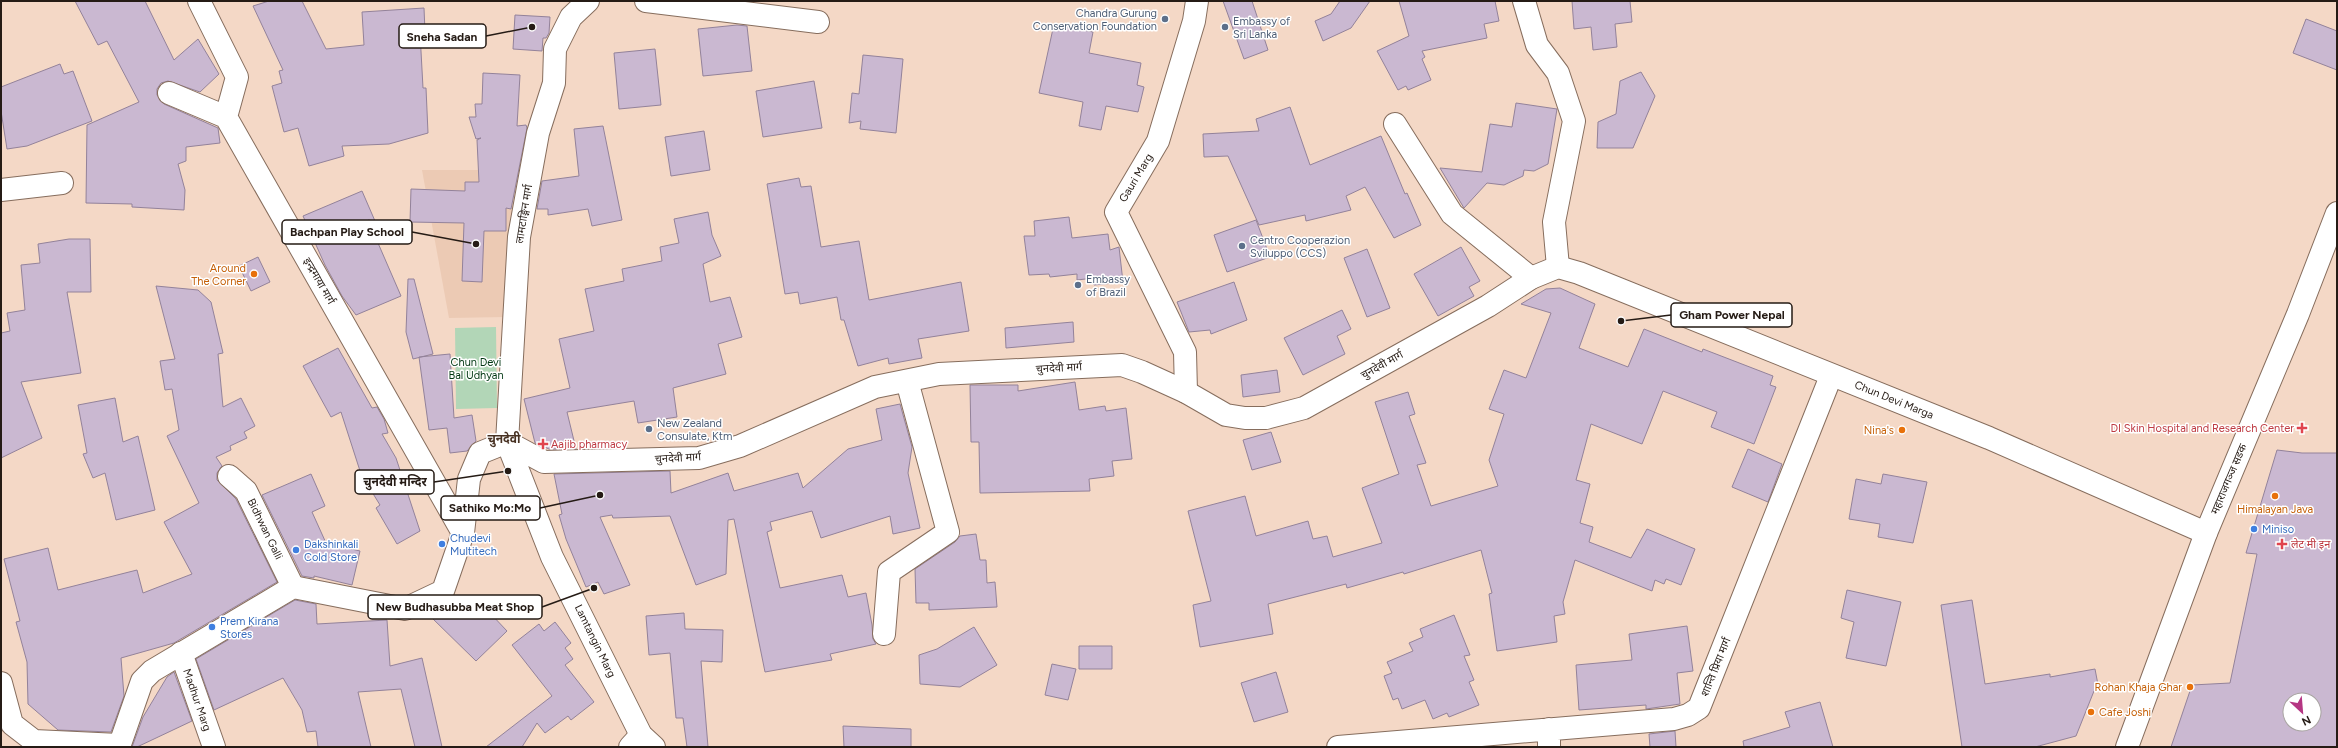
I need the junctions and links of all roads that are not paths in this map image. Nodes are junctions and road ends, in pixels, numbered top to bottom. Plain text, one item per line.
1 (200, 1) edge
2 (588, 1) edge
3 (646, 1) edge
4 (1198, 1) edge
5 (1524, 1) edge
6 (818, 22) dead end
7 (169, 93) dead end
8 (226, 117) junction
9 (1395, 124) dead end
10 (62, 183) dead end
11 (1, 190) edge
12 (2337, 213) edge
13 (1558, 267) junction
14 (1531, 278) junction
15 (1831, 376) junction
16 (907, 381) junction
17 (1186, 392) junction
18 (508, 442) junction
19 (229, 476) dead end
20 (463, 533) junction
21 (2206, 533) junction
22 (293, 587) junction
23 (884, 634) dead end
24 (181, 653) junction
25 (1, 683) edge
26 (1549, 738) edge
27 (642, 743) edge
28 (119, 746) edge
29 (214, 747) edge
30 (1338, 747) edge
31 (2127, 747) edge

1 - 8 street
2 - 18 street, लामटाङ्गिन मार्ग
3 - 6 street
4 - 17 street, Gauri Marg
5 - 13 street
7 - 8 street
8 - 20 street, इन्द्रमाया मार्ग
9 - 14 street
10 - 11 street
12 - 21 street, महाराजगञ्ज सडक
13 - 14 street, चुनदेवी मार्ग
13 - 15 street, Chun Devi Marga
14 - 17 street, चुनदेवी मार्ग
15 - 21 street, Chun Devi Marga
15 - 26 street, शान्ति प्रिया मार्ग
16 - 17 street, चुनदेवी मार्ग
16 - 18 street, चुनदेवी मार्ग
16 - 23 street
18 - 20 street
18 - 27 street, Lamtangin Marg
19 - 22 street, Bidhwan Galli
20 - 22 street
21 - 31 street, महाराजगञ्ज सडक
22 - 24 street
24 - 28 street
24 - 29 street, Madhur Marg
25 - 28 street
26 - 30 street, शान्ति प्रिया मार्ग

